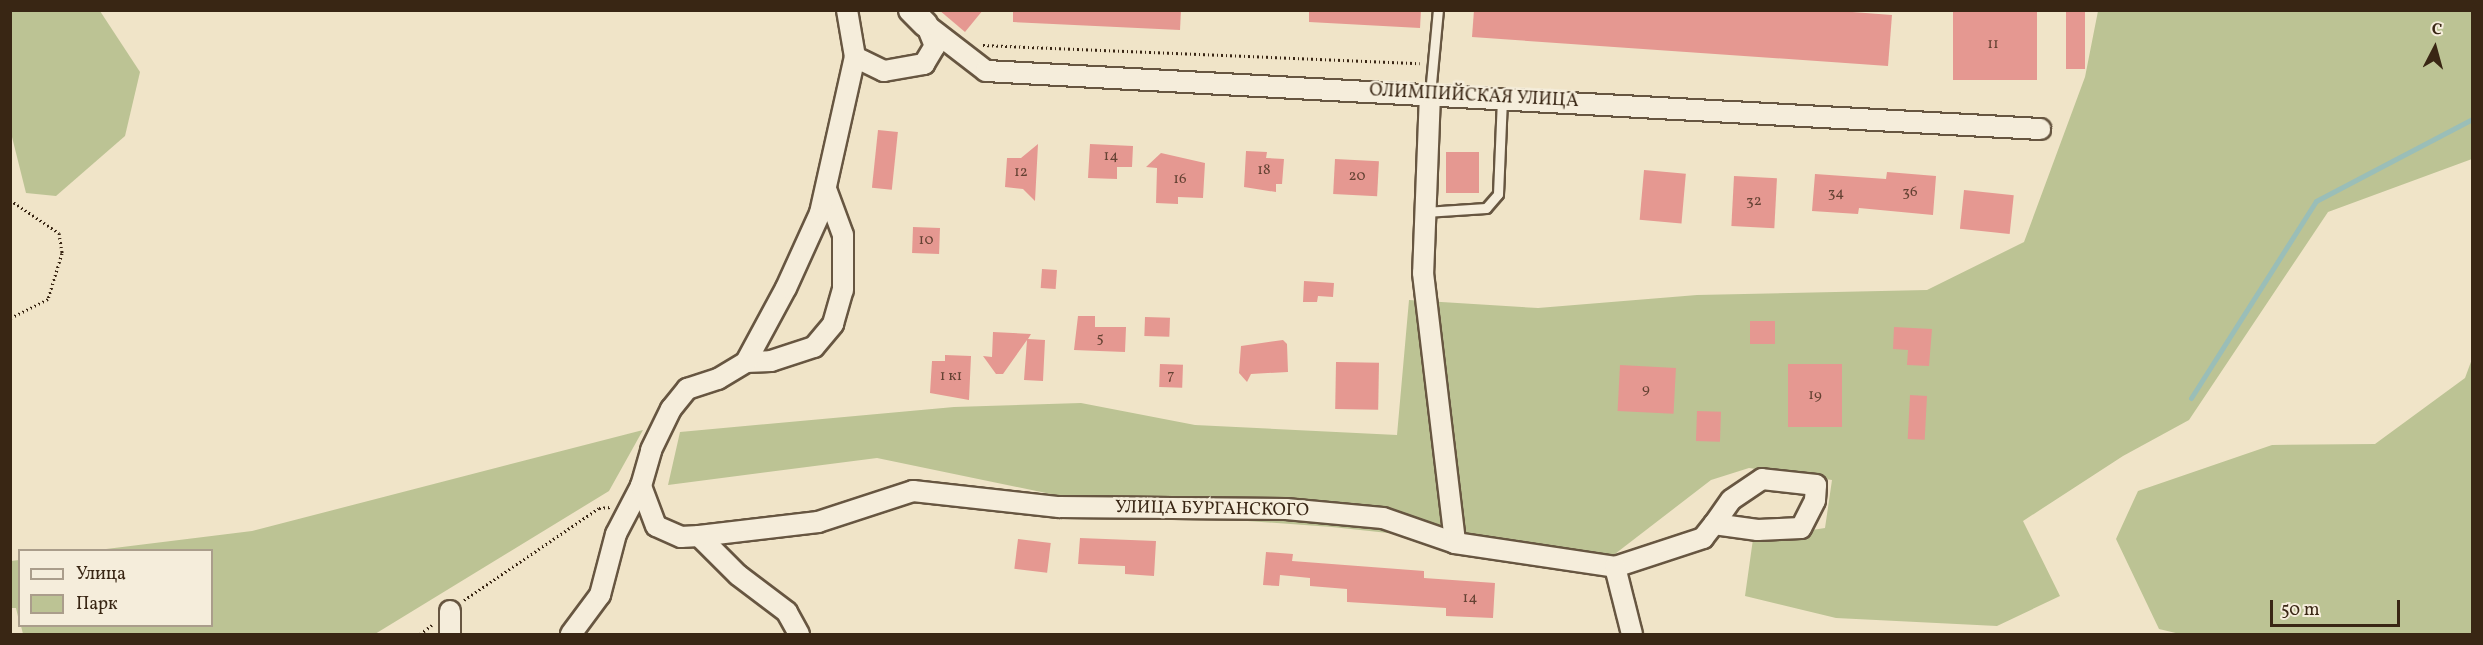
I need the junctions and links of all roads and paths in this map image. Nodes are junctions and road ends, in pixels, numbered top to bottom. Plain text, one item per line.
1 (847, 10) edge
2 (1438, 10) edge
3 (918, 17) edge
4 (951, 44) junction
5 (855, 57) junction
6 (1431, 64) junction
7 (1430, 94) junction
8 (1502, 98) junction
9 (2040, 129) dead end
10 (826, 189) junction
11 (10, 200) edge
12 (1425, 212) junction
13 (10, 318) edge
14 (746, 362) junction
15 (641, 486) junction
16 (630, 506) junction
17 (1714, 524) junction
18 (699, 536) junction
19 (1455, 543) junction
20 (1615, 567) junction
21 (450, 611) junction
22 (420, 634) edge
23 (450, 634) edge
24 (572, 634) edge
25 (799, 634) edge
26 (1632, 634) edge

1 - 5 street
2 - 6 lane
3 - 4 street, ОЛИМПИЙСКАЯ УЛИЦА
3 - 5 street, ОЛИМПИЙСКАЯ УЛИЦА
4 - 6 path
4 - 7 street, ОЛИМПИЙСКАЯ УЛИЦА
5 - 10 street
6 - 7 lane
7 - 8 street, ОЛИМПИЙСКАЯ УЛИЦА
7 - 12 street
8 - 9 street, ОЛИМПИЙСКАЯ УЛИЦА
8 - 12 lane
10 - 14 street
10 - 14 street
11 - 13 path
12 - 19 street
14 - 15 street
15 - 16 street
15 - 18 street, УЛИЦА БУРГАНСКОГО
16 - 21 path
16 - 24 street
17 - 17 street, УЛИЦА БУРГАНСКОГО
17 - 20 street, УЛИЦА БУРГАНСКОГО
18 - 19 street, УЛИЦА БУРГАНСКОГО
18 - 25 street
19 - 20 street, УЛИЦА БУРГАНСКОГО
20 - 26 street
21 - 22 path
21 - 23 street

